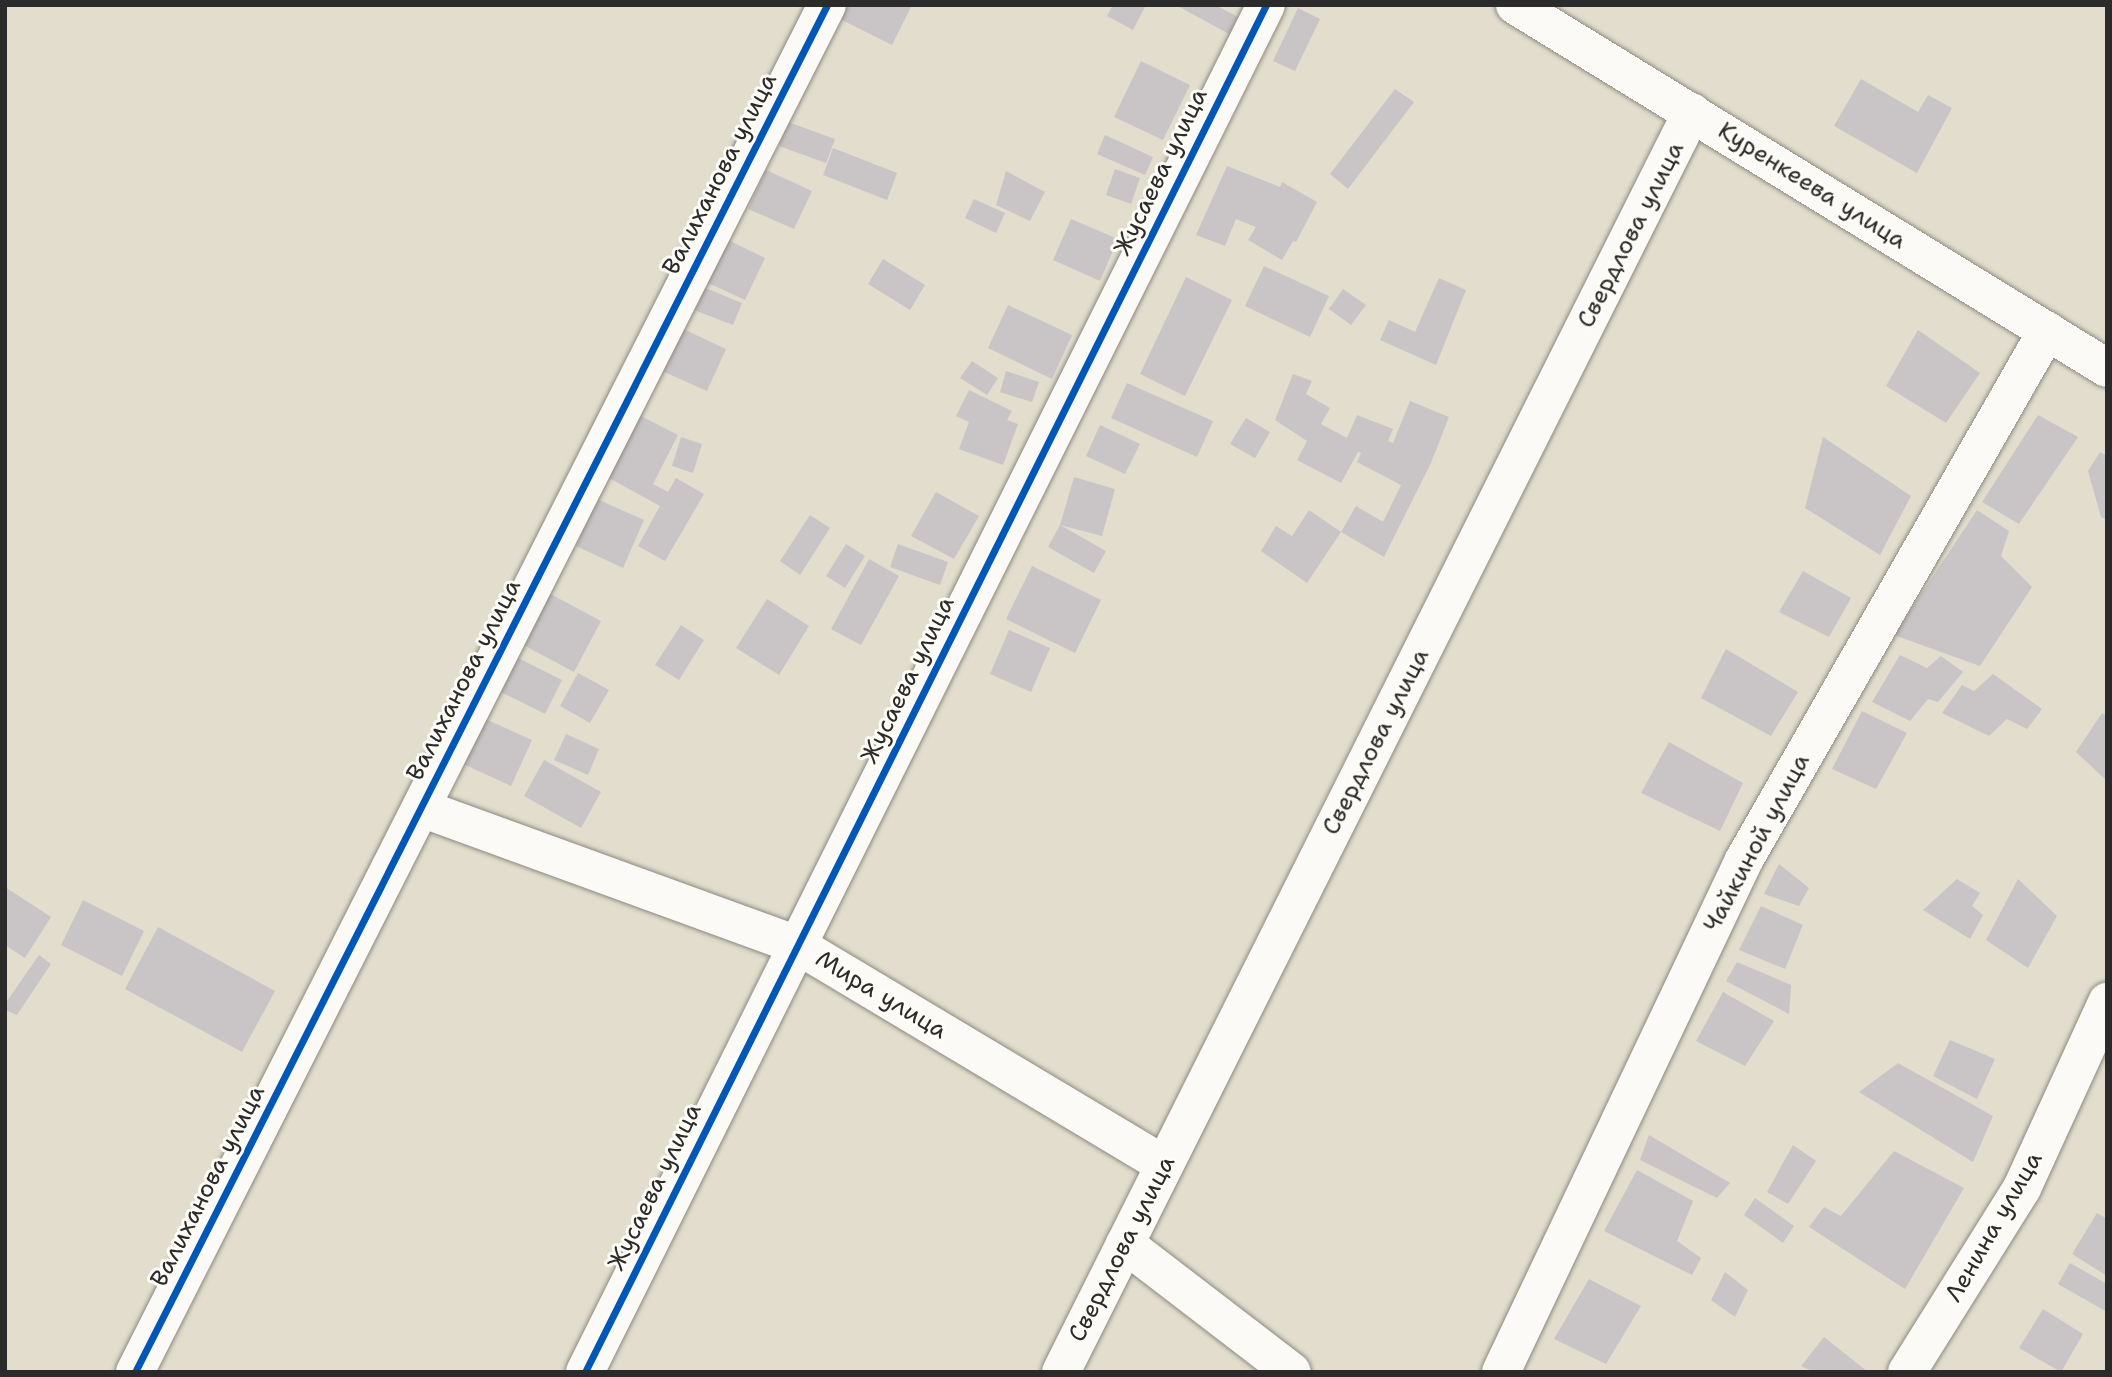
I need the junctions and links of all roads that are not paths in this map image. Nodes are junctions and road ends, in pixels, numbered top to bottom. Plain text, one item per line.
1 (827, 5) edge
2 (1266, 5) edge
3 (1515, 5) edge
4 (1692, 112) junction
5 (2047, 331) junction
6 (2107, 368) edge
7 (421, 808) junction
8 (797, 945) junction
9 (2107, 1002) edge
10 (1164, 1165) junction
11 (1125, 1244) junction
12 (135, 1372) edge
13 (585, 1372) edge
14 (1061, 1372) edge
15 (1292, 1372) edge
16 (1501, 1372) edge
17 (1907, 1372) edge

1 - 7 street, Валиханова улица
2 - 8 street, Жусаева улица
3 - 4 street, Куренкеева улица
4 - 5 street, Куренкеева улица
4 - 10 street, Свердлова улица
5 - 6 street, Куренкеева улица
5 - 16 street, Чайкиной улица
7 - 8 street, Мира улица
7 - 12 street, Валиханова улица
8 - 10 street, Мира улица
8 - 13 street, Жусаева улица
9 - 17 street, Ленина улица
10 - 11 street, Свердлова улица
11 - 14 street, Свердлова улица
11 - 15 street

